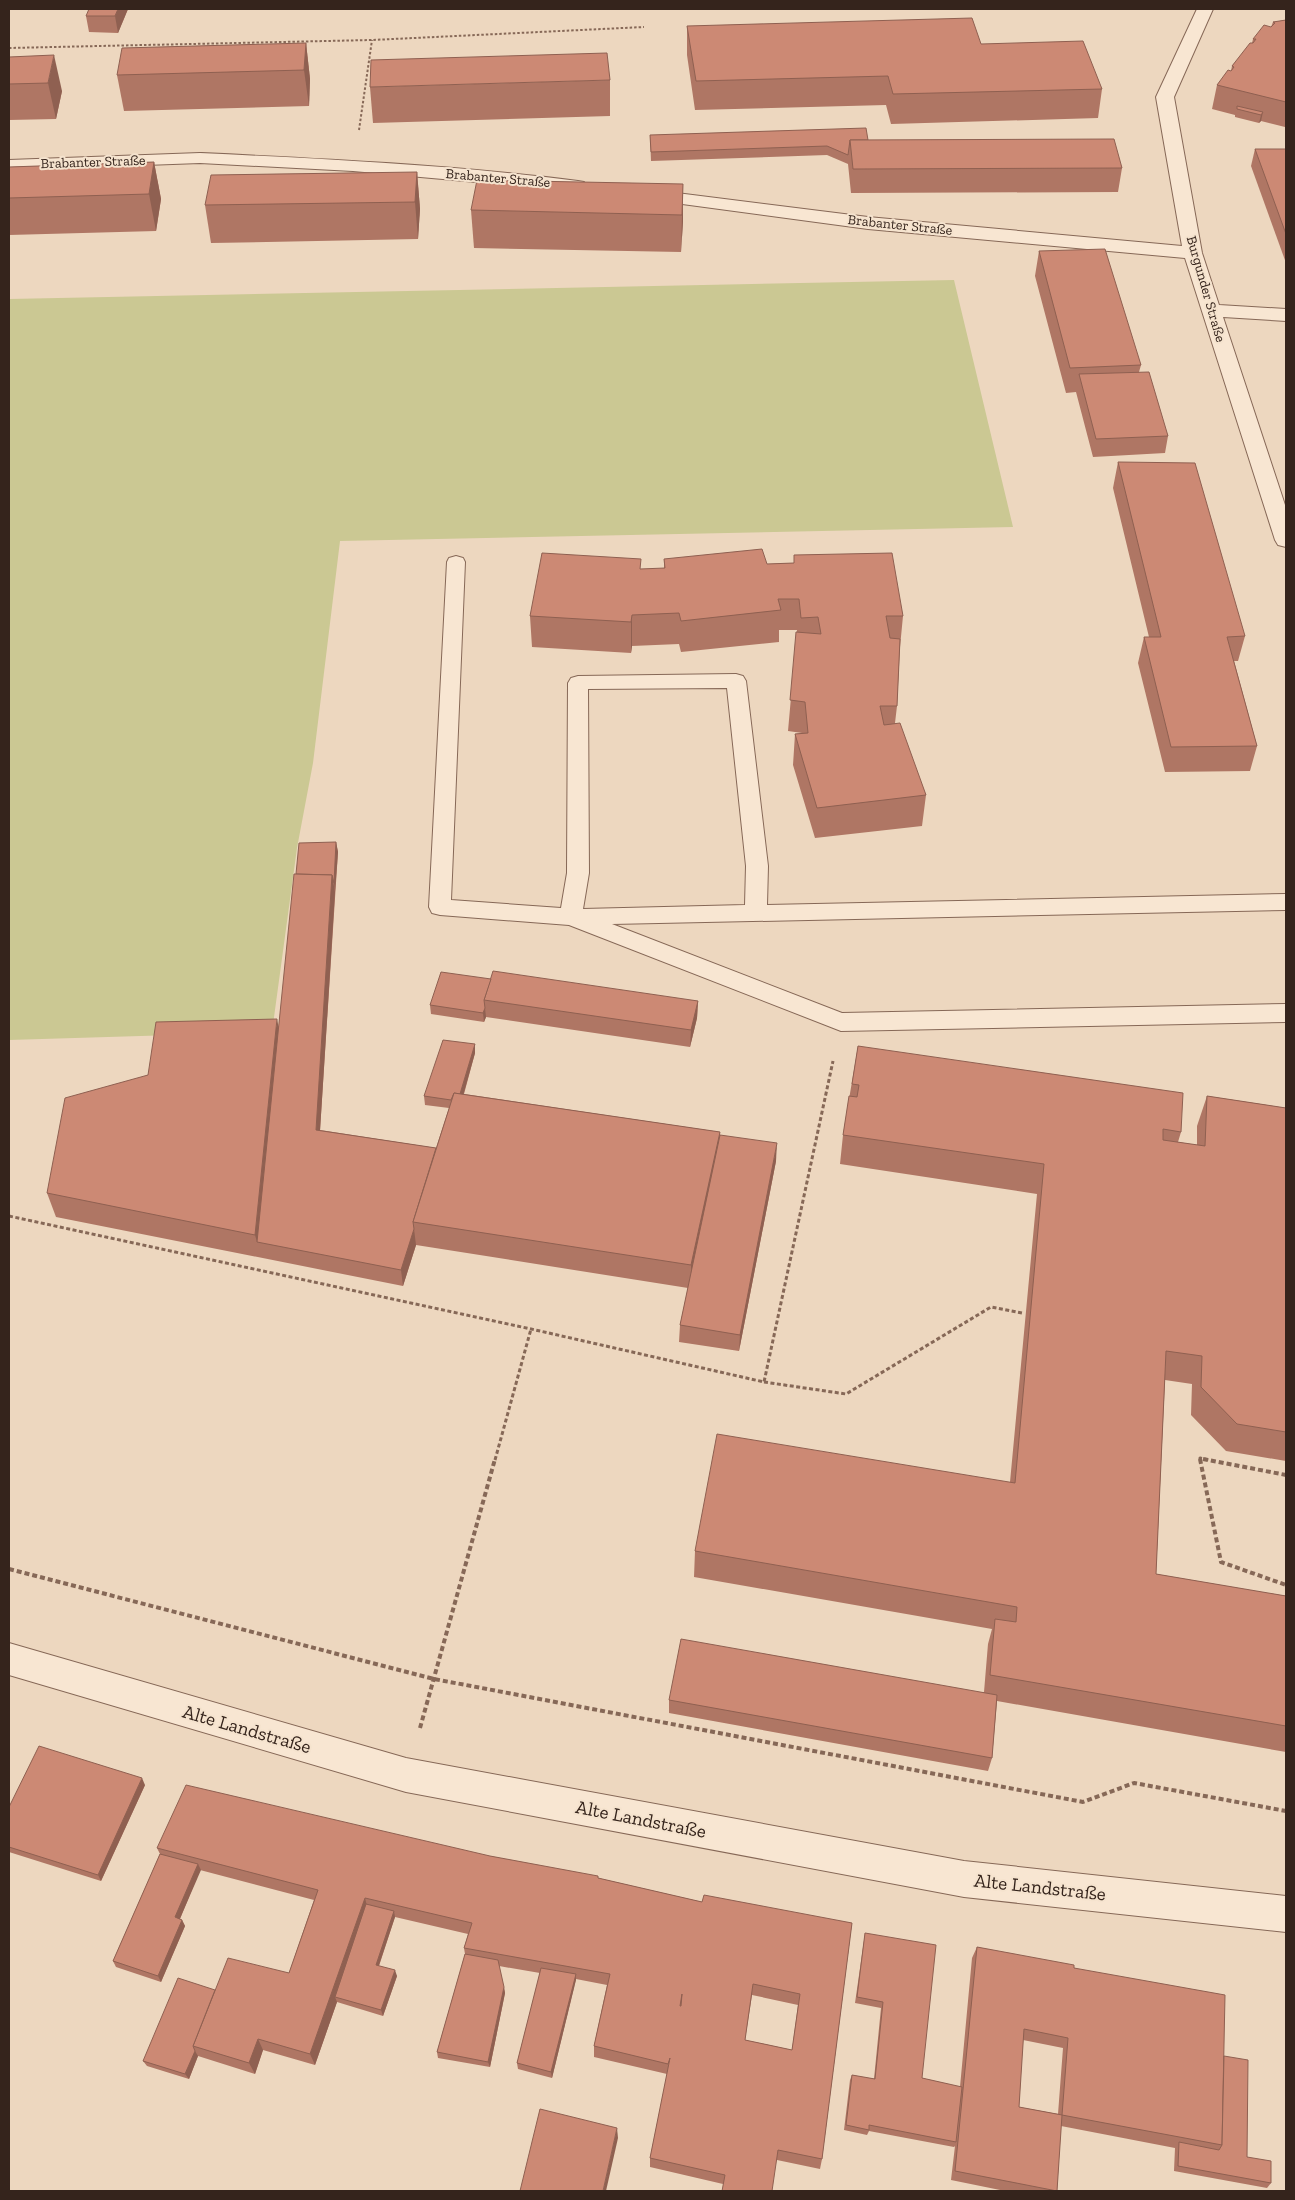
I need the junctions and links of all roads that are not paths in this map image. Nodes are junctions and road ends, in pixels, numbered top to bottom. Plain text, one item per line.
1 (1205, 9) edge
2 (9, 165) edge
3 (596, 188) edge
4 (625, 192) edge
5 (1193, 253) junction
6 (1211, 310) junction
7 (1286, 315) edge
8 (1286, 540) edge
9 (456, 562) dead end
10 (1286, 902) edge
11 (756, 913) junction
12 (571, 917) junction
13 (1286, 1013) edge
14 (9, 1659) edge
15 (1286, 1914) edge

1 - 5 street, Burgunder Straße
2 - 3 street, Brabanter Straße
4 - 5 street, Brabanter Straße
5 - 6 street, Burgunder Straße
6 - 7 street
6 - 8 street, Burgunder Straße
9 - 12 lane
10 - 11 lane
11 - 12 lane
11 - 12 lane
12 - 13 lane
14 - 15 street, Alte Landstraße

